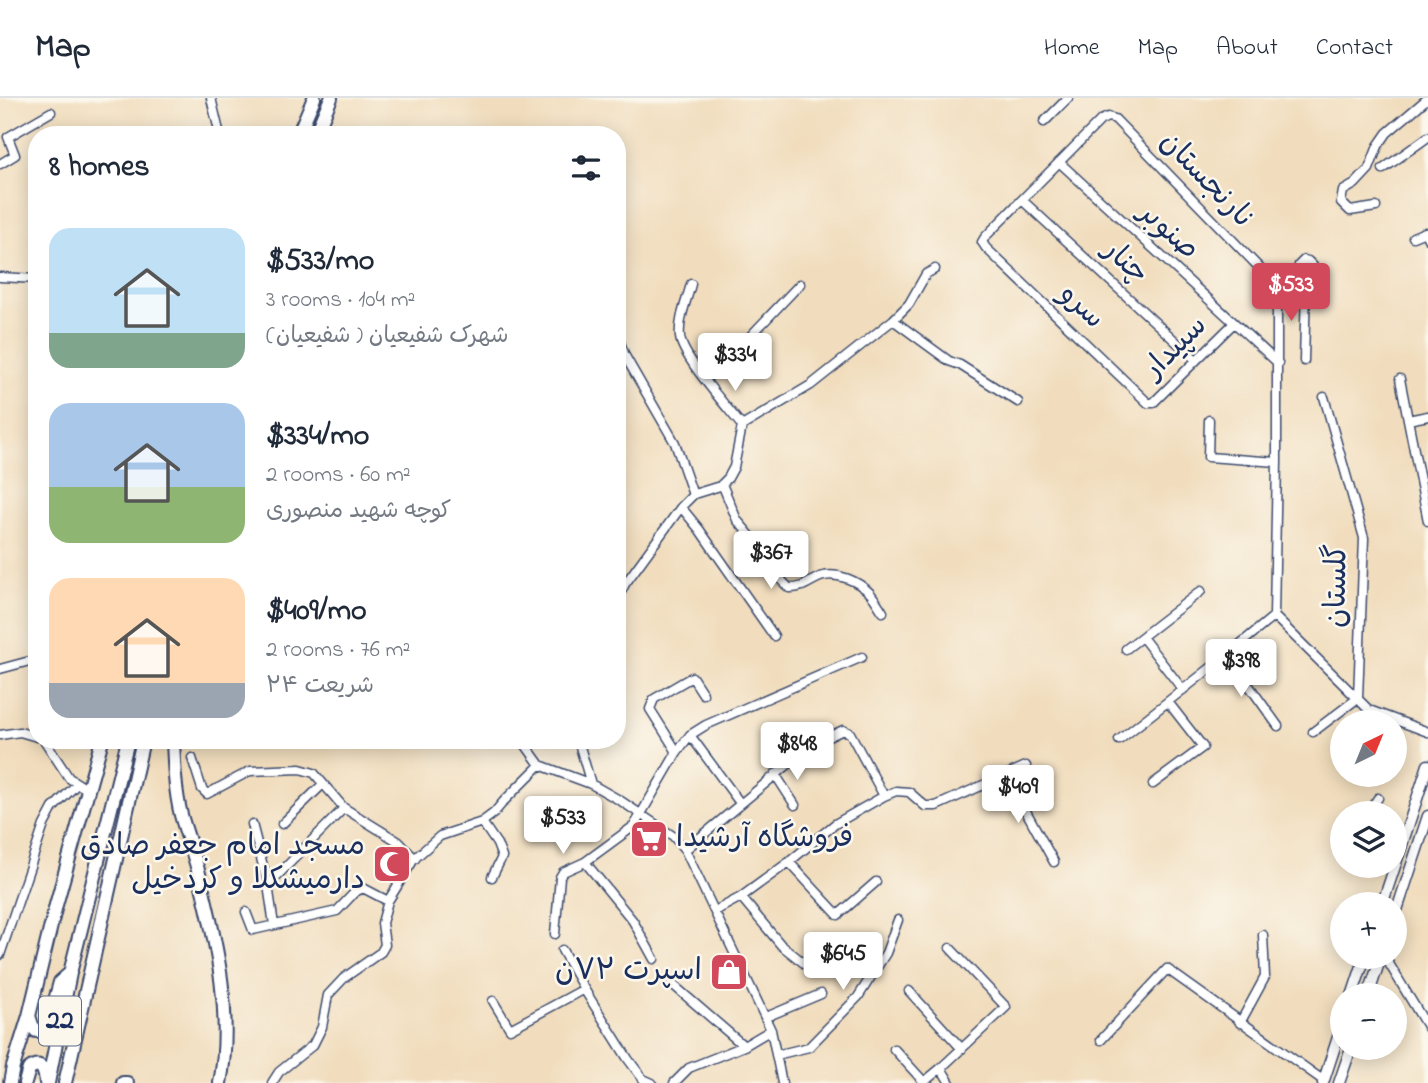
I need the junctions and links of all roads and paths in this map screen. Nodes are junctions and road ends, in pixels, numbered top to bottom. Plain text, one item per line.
1 (211, 98) edge
2 (314, 98) edge
3 (331, 98) edge
4 (1068, 98) edge
5 (1428, 98) edge
6 (51, 112) dead end
7 (1045, 122) dead end
8 (218, 126) edge
9 (302, 126) edge
10 (319, 126) edge
11 (1428, 136) edge
12 (1059, 162) junction
13 (0, 164) edge
14 (1383, 169) dead end
15 (1022, 200) junction
16 (1376, 207) dead end
17 (1413, 237) dead end
18 (1428, 239) edge
19 (982, 242) joint
20 (935, 269) dead end
21 (1299, 273) junction
22 (0, 277) edge
23 (28, 279) edge
24 (691, 284) dead end
25 (800, 284) dead end
26 (1276, 285) junction
27 (1306, 286) junction
28 (893, 320) junction
29 (1234, 323) junction
30 (626, 358) edge
31 (1196, 360) junction
32 (1304, 361) dead end
33 (1278, 363) junction
34 (706, 379) junction
35 (1400, 379) dead end
36 (1324, 397) dead end
37 (1018, 402) dead end
38 (1148, 403) joint
39 (1428, 415) edge
40 (1209, 419) dead end
41 (1408, 420) junction
42 (743, 426) junction
43 (1277, 462) junction
44 (722, 484) junction
45 (693, 495) junction
46 (681, 507) junction
47 (1428, 521) edge
48 (626, 583) edge
49 (1201, 591) dead end
50 (883, 612) dead end
51 (1274, 616) junction
52 (774, 636) dead end
53 (1142, 637) junction
54 (1126, 649) dead end
55 (1227, 655) junction
56 (862, 657) dead end
57 (28, 661) edge
58 (0, 669) edge
59 (1183, 690) junction
60 (703, 694) dead end
61 (1358, 698) junction
62 (1168, 702) junction
63 (1278, 726) dead end
64 (1313, 732) dead end
65 (1428, 732) edge
66 (28, 734) edge
67 (0, 735) edge
68 (690, 735) junction
69 (1119, 740) dead end
70 (50, 749) edge
71 (98, 749) edge
72 (126, 749) edge
73 (141, 749) edge
74 (174, 749) edge
75 (528, 749) edge
76 (581, 749) edge
77 (677, 752) junction
78 (192, 758) dead end
79 (540, 765) junction
80 (1428, 765) edge
81 (1026, 766) dead end
82 (775, 774) junction
83 (1006, 775) junction
84 (323, 784) junction
85 (591, 784) junction
86 (1153, 784) dead end
87 (83, 787) junction
88 (884, 796) junction
89 (1378, 798) dead end
90 (1376, 801) edge
91 (740, 803) junction
92 (795, 805) dead end
93 (344, 808) junction
94 (642, 814) junction
95 (1428, 816) edge
96 (482, 822) junction
97 (1407, 823) edge
98 (252, 824) dead end
99 (282, 824) dead end
100 (1426, 828) edge
101 (685, 850) junction
102 (415, 859) junction
103 (585, 862) junction
104 (789, 862) junction
105 (1054, 862) dead end
106 (492, 877) dead end
107 (876, 882) dead end
108 (268, 885) junction
109 (1403, 892) edge
110 (741, 897) junction
111 (388, 901) junction
112 (715, 911) junction
113 (246, 912) dead end
114 (898, 920) dead end
115 (274, 925) junction
116 (555, 934) dead end
117 (1263, 934) dead end
118 (950, 948) dead end
119 (562, 950) dead end
120 (0, 955) edge
121 (654, 959) dead end
122 (1391, 969) edge
123 (814, 971) dead end
124 (70, 973) junction
125 (671, 984) dead end
126 (584, 989) junction
127 (909, 991) dead end
128 (821, 994) dead end
129 (493, 1001) dead end
130 (29, 1016) junction
131 (766, 1017) junction
132 (1240, 1023) junction
133 (1428, 1028) edge
134 (771, 1030) junction
135 (1101, 1040) dead end
136 (744, 1046) junction
137 (894, 1049) dead end
138 (961, 1049) junction
139 (776, 1055) junction
140 (1330, 1060) edge
141 (1347, 1060) edge
142 (941, 1068) junction
143 (1323, 1082) edge
144 (9, 1083) edge
145 (25, 1083) edge
146 (47, 1083) edge
147 (65, 1083) edge
148 (220, 1083) edge
149 (272, 1083) edge
150 (652, 1083) edge
151 (674, 1083) edge
152 (782, 1083) edge
153 (950, 1083) edge
154 (1339, 1083) edge

1 - 8 street
2 - 9 highway
3 - 10 highway
4 - 7 street
5 - 16 street
6 - 13 street
11 - 14 street
12 - 15 street, نارنجستان
12 - 26 street, نارنجستان
12 - 29 street, صنوبر
15 - 19 street, نارنجستان
15 - 31 street, چنار
17 - 18 street
19 - 38 street, سرو
20 - 28 street
21 - 26 street
21 - 27 street
21 - 27 street
22 - 23 street
24 - 34 street
25 - 34 street
26 - 33 street
27 - 32 street
28 - 37 street
28 - 42 street
29 - 31 street, سپیدار
29 - 33 street, صنوبر
30 - 45 street
31 - 38 street, سپیدار
33 - 43 street
34 - 42 street
35 - 41 street
36 - 61 street, گلستان
39 - 41 street
40 - 43 street
41 - 47 street
42 - 44 street
43 - 51 street
44 - 45 street
44 - 50 street
45 - 46 street
46 - 48 street
46 - 52 street
49 - 53 street
51 - 55 street
51 - 61 street
53 - 54 street
53 - 59 street
55 - 59 street
55 - 63 street
56 - 68 street
57 - 58 street
59 - 62 street
60 - 77 street
61 - 64 street
61 - 65 street
62 - 69 street
62 - 86 street
66 - 67 street
68 - 77 street
68 - 91 street
70 - 87 street
71 - 87 highway, 22
72 - 124 highway, 22
73 - 147 highway
74 - 148 highway
75 - 79 street
76 - 85 street
77 - 94 street
78 - 84 street
79 - 85 street
79 - 96 street
80 - 97 main road
81 - 83 street
82 - 88 street
82 - 91 street
82 - 92 street
83 - 88 street
83 - 105 street
84 - 93 street
84 - 99 street
85 - 94 street
87 - 120 street
87 - 130 highway, 22
88 - 104 street
89 - 90 street
91 - 101 street
93 - 102 street
93 - 108 street
94 - 101 street
94 - 103 street
95 - 100 main road
96 - 102 street
96 - 106 street
98 - 108 street
100 - 109 main road
101 - 112 street
102 - 111 street
103 - 116 street
103 - 121 street
104 - 107 street
104 - 110 street
108 - 115 street
110 - 112 street
110 - 123 street
111 - 115 street
111 - 149 street
112 - 131 street
113 - 115 street
114 - 139 street
117 - 132 street
118 - 138 street
119 - 126 street
122 - 133 street
124 - 130 highway
124 - 146 highway, 22
125 - 136 street
126 - 129 street
126 - 150 street
127 - 138 street
128 - 131 street
130 - 144 highway, 22
131 - 134 street
132 - 135 street
132 - 143 street
134 - 136 street
134 - 139 street
136 - 151 street
137 - 142 street
138 - 142 street
139 - 152 street
140 - 143 main road
141 - 154 main road
142 - 153 street
145 - 146 highway

